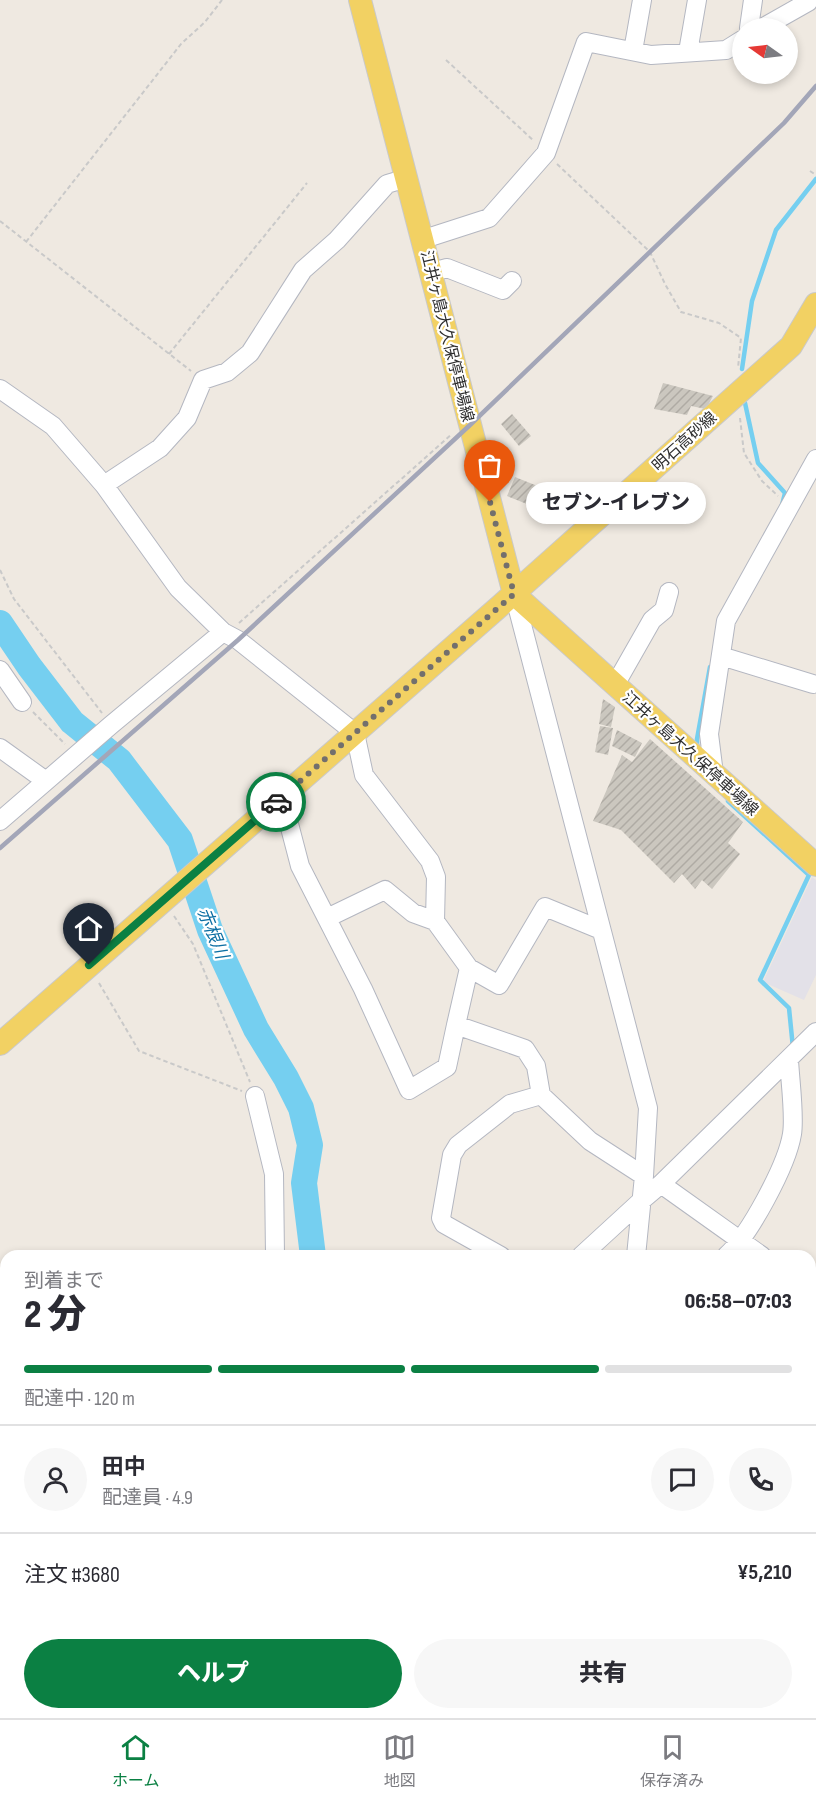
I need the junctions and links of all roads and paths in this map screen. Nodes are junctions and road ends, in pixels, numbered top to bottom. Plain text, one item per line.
1 (222, 0) edge
2 (360, 0) edge
3 (642, 0) edge
4 (697, 0) edge
5 (753, 0) edge
6 (808, 0) edge
7 (750, 18) edge
8 (780, 18) edge
9 (732, 46) edge
10 (633, 51) junction
11 (688, 52) junction
12 (446, 60) dead end
13 (546, 153) junction
14 (810, 171) dead end
15 (816, 175) edge
16 (407, 178) junction
17 (307, 183) dead end
18 (0, 221) edge
19 (424, 240) junction
20 (26, 242) junction
21 (432, 272) junction
22 (512, 281) dead end
23 (816, 304) edge
24 (169, 354) junction
25 (203, 380) junction
26 (0, 389) edge
27 (737, 393) junction
28 (469, 420) junction
29 (816, 459) edge
30 (104, 485) junction
31 (788, 506) junction
32 (0, 570) edge
33 (669, 592) dead end
34 (514, 594) junction
35 (223, 632) junction
36 (721, 656) junction
37 (0, 670) edge
38 (813, 684) dead end
39 (615, 685) junction
40 (22, 702) joint
41 (111, 725) junction
42 (355, 733) junction
43 (0, 748) edge
44 (76, 755) junction
45 (714, 774) junction
46 (46, 781) junction
47 (282, 797) junction
48 (0, 821) edge
49 (816, 865) edge
50 (163, 900) junction
51 (327, 918) junction
52 (435, 921) junction
53 (601, 930) junction
54 (89, 965) junction
55 (469, 968) junction
56 (456, 1025) junction
57 (816, 1032) edge
58 (0, 1044) edge
59 (789, 1060) junction
60 (541, 1095) junction
61 (255, 1096) junction
62 (644, 1176) junction
63 (661, 1184) junction
64 (642, 1200) junction
65 (741, 1240) junction
66 (275, 1250) edge
67 (490, 1250) edge
68 (588, 1250) edge
69 (637, 1250) edge
70 (732, 1250) edge
71 (754, 1250) edge

1 - 20 path
2 - 16 main road, 江井ヶ島大久保停車場線
3 - 10 street
4 - 11 street
5 - 7 street
6 - 8 street
9 - 11 street
10 - 11 street
10 - 13 street
12 - 13 path
13 - 19 street
13 - 27 path
14 - 15 path
16 - 19 main road, 江井ヶ島大久保停車場線
16 - 25 street
17 - 24 path
18 - 20 path
19 - 21 main road, 江井ヶ島大久保停車場線
20 - 24 path
21 - 22 street
21 - 28 main road, 江井ヶ島大久保停車場線
23 - 27 main road, 明石高砂線
24 - 25 path
25 - 30 street
26 - 30 street
27 - 31 path
27 - 34 main road, 明石高砂線
28 - 34 main road, 江井ヶ島大久保停車場線
28 - 35 path
29 - 31 street
30 - 35 street
31 - 36 street
32 - 41 path
33 - 39 street
34 - 39 main road, 江井ヶ島大久保停車場線
34 - 42 main road, 明石高砂線
34 - 53 street
35 - 41 street
35 - 42 street
36 - 38 street
36 - 45 street
37 - 40 street
39 - 45 main road, 江井ヶ島大久保停車場線
40 - 44 path
41 - 44 street
42 - 47 main road, 明石高砂線
42 - 52 street
43 - 46 street
44 - 46 street
45 - 49 main road, 江井ヶ島大久保停車場線
46 - 48 street
47 - 50 main road, 明石高砂線
47 - 51 street
50 - 54 main road, 明石高砂線
50 - 61 path
51 - 52 street
51 - 56 street
52 - 55 street
53 - 55 street
53 - 62 street
54 - 58 main road, 明石高砂線
54 - 61 path
55 - 56 street
56 - 60 street
57 - 59 street
59 - 63 street
59 - 65 street
60 - 62 street
60 - 67 street
61 - 66 street
62 - 64 street
63 - 64 street
63 - 65 street
64 - 68 street
64 - 69 street
65 - 70 street
65 - 71 street

